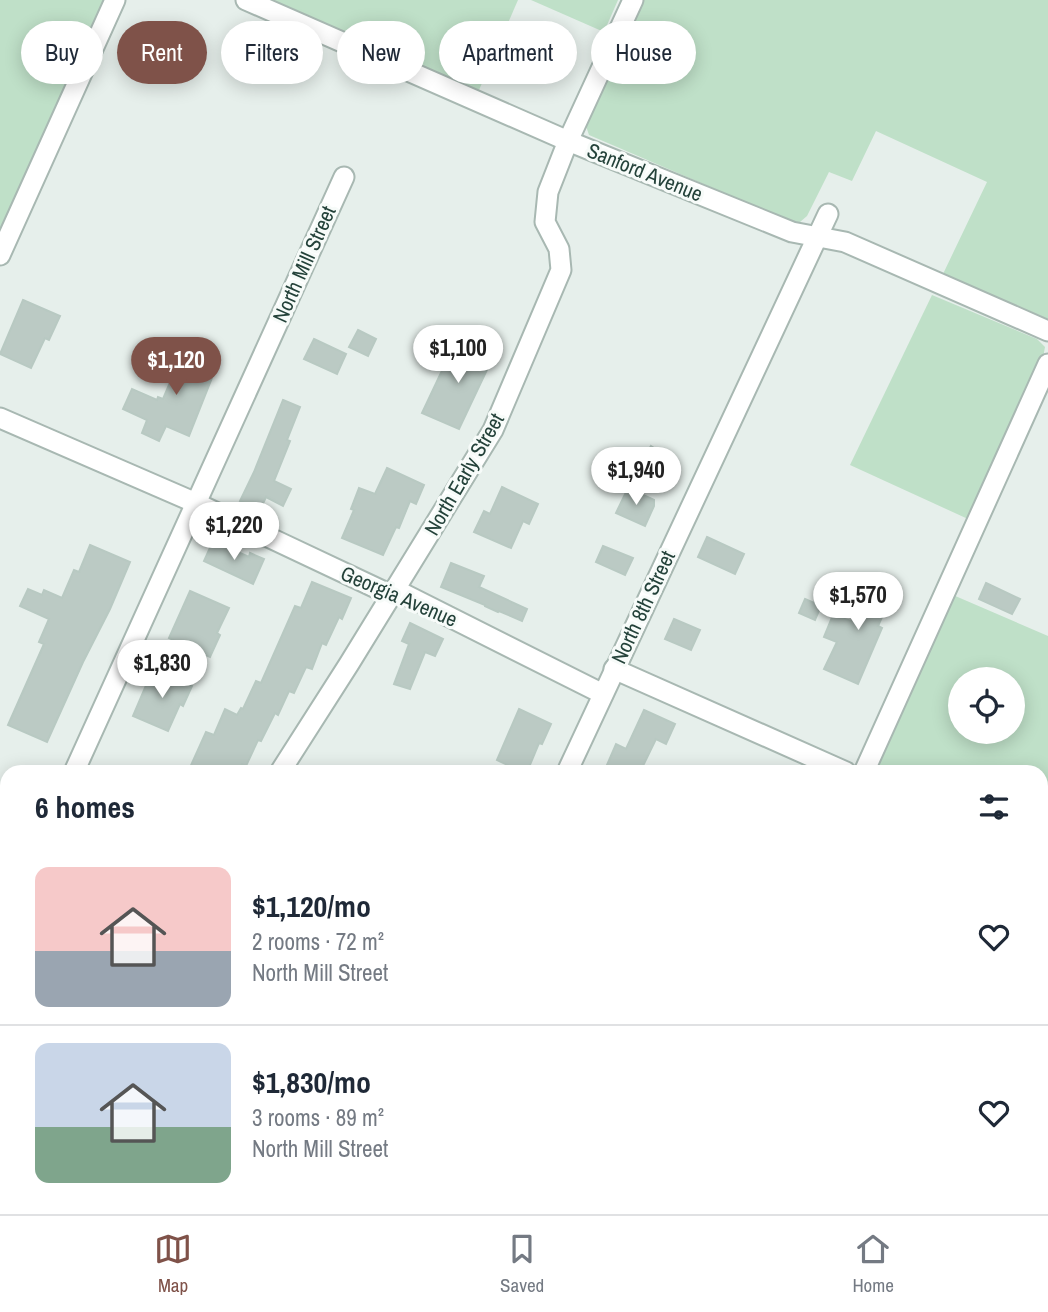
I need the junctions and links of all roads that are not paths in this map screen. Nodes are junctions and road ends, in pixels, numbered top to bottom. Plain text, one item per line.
1 (115, 0) edge
2 (246, 0) edge
3 (633, 0) edge
4 (568, 141) junction
5 (344, 177) dead end
6 (828, 214) dead end
7 (817, 235) junction
8 (0, 255) edge
9 (1048, 331) edge
10 (1048, 364) edge
11 (0, 418) edge
12 (196, 503) junction
13 (391, 595) junction
14 (614, 669) junction
15 (603, 694) junction
16 (77, 765) edge
17 (284, 765) edge
18 (570, 765) edge
19 (830, 765) edge
20 (867, 765) edge

1 - 8 street
2 - 4 street, Sanford Avenue
3 - 4 street, North Early Street
4 - 7 street, Sanford Avenue
4 - 13 street, North Early Street
5 - 12 street, North Mill Street
6 - 7 street, North 8th Street
7 - 9 street, Sanford Avenue
7 - 14 street, North 8th Street
10 - 20 street
11 - 12 street, Georgia Avenue
12 - 13 street, Georgia Avenue
12 - 16 street, North Mill Street
13 - 15 street, Georgia Avenue
13 - 17 street, North Early Street
14 - 15 street, North 8th Street
14 - 19 street
15 - 18 street, North 8th Street

